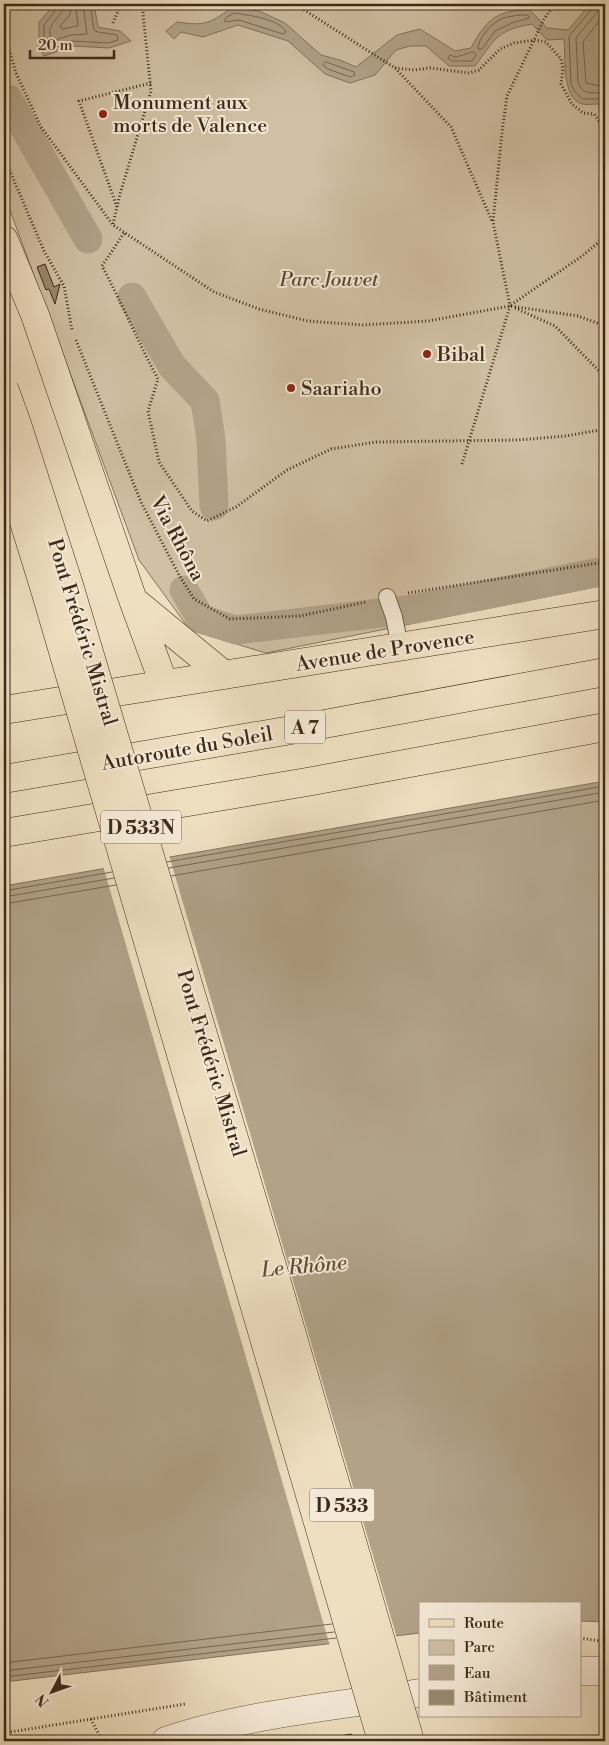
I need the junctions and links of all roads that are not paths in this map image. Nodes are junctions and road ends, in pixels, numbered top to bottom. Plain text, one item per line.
1 (4, 240) edge
2 (4, 388) edge
3 (4, 457) edge
4 (387, 597) road end
5 (133, 600) junction
6 (605, 614) edge
7 (400, 647) junction
8 (605, 672) edge
9 (224, 675) junction
10 (164, 684) junction
11 (4, 710) edge
12 (605, 727) edge
13 (4, 779) edge
14 (4, 833) edge
15 (273, 1269) joint
16 (244, 1272) joint
17 (605, 1671) edge
18 (582, 1672) edge
19 (419, 1693) edge
20 (166, 1741) edge
21 (382, 1741) edge
22 (410, 1741) edge

1 - 5 main road
2 - 15 main road, Pont Frédéric Mistral / D 533N, bridge
3 - 16 main road, Pont Frédéric Mistral / D 533N, bridge
4 - 7 lane
5 - 9 main road
5 - 10 main road
6 - 7 main road, Avenue de Provence
7 - 9 main road, Avenue de Provence
8 - 13 main road, Autoroute du Soleil / A 7
9 - 10 main road, Avenue de Provence
10 - 11 main road, Avenue de Provence
12 - 14 main road
15 - 22 main road, Pont Frédéric Mistral / D 533, bridge
16 - 21 main road, Pont Frédéric Mistral / D 533, bridge
17 - 18 street
19 - 20 street

